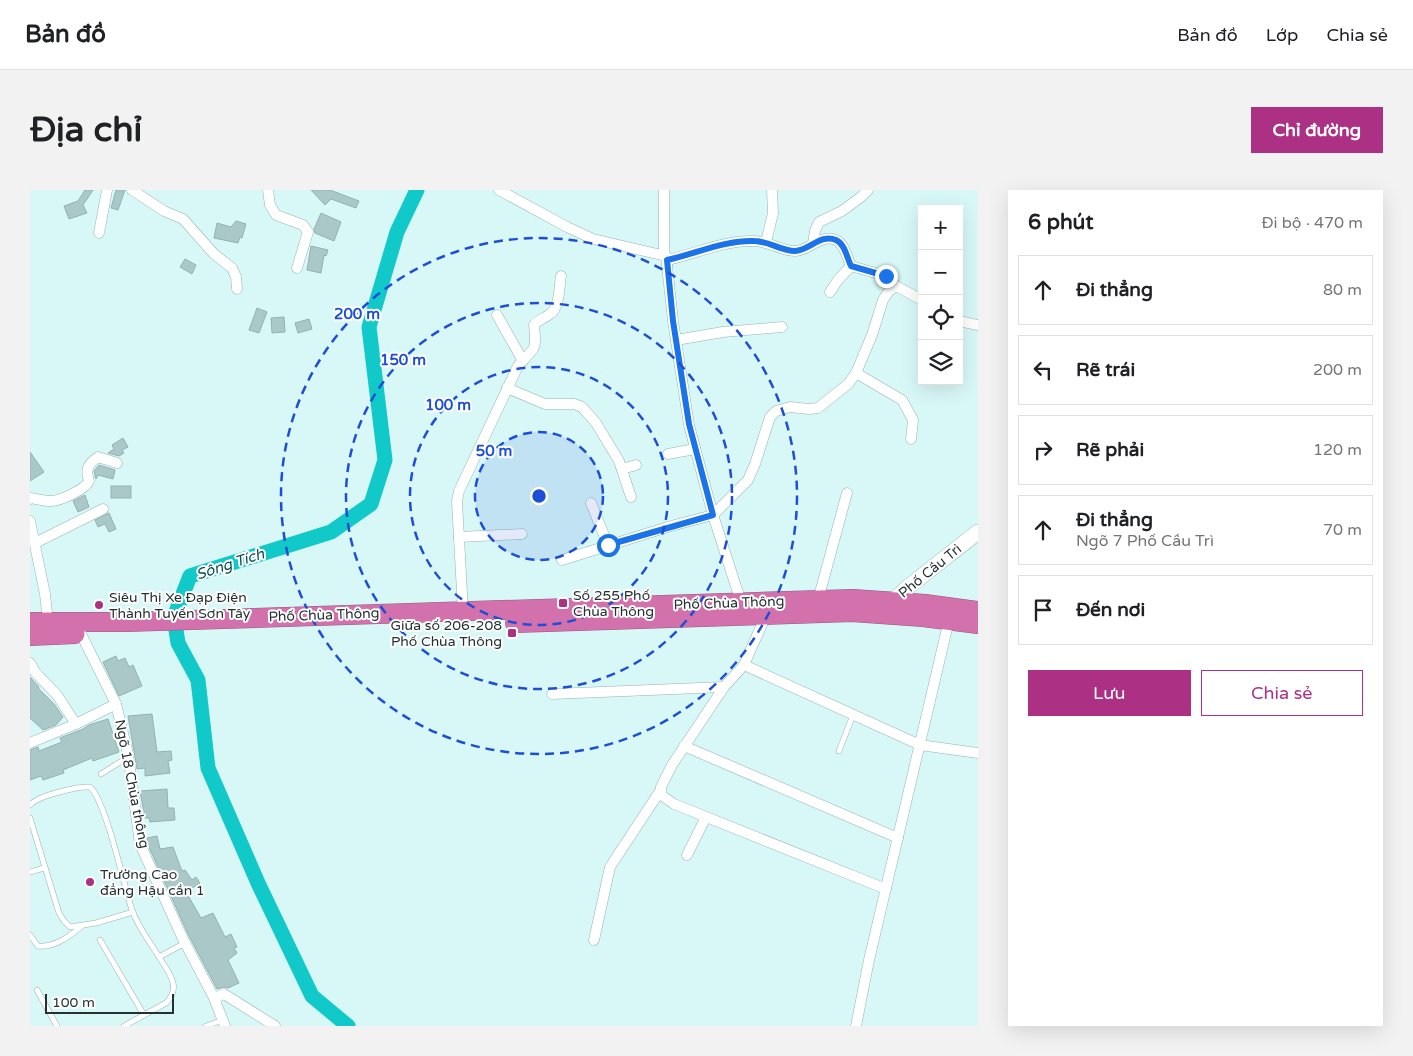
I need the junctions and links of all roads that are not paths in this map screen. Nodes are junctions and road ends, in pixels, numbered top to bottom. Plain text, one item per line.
1 (107, 190) edge
2 (132, 190) edge
3 (268, 190) edge
4 (499, 190) edge
5 (664, 190) edge
6 (772, 190) edge
7 (868, 190) edge
8 (99, 233) dead end
9 (766, 242) junction
10 (813, 243) junction
11 (666, 258) junction
12 (851, 266) junction
13 (297, 268) dead end
14 (561, 276) dead end
15 (896, 286) junction
16 (238, 289) dead end
17 (830, 292) dead end
18 (918, 298) edge
19 (498, 315) dead end
20 (963, 322) edge
21 (978, 325) edge
22 (782, 327) dead end
23 (676, 340) junction
24 (523, 361) junction
25 (856, 372) junction
26 (508, 388) junction
27 (911, 439) dead end
28 (695, 449) junction
29 (668, 454) dead end
30 (117, 463) dead end
31 (636, 465) dead end
32 (622, 469) junction
33 (847, 493) dead end
34 (631, 497) dead end
35 (30, 499) edge
36 (591, 503) dead end
37 (102, 509) dead end
38 (713, 515) junction
39 (30, 521) edge
40 (978, 532) edge
41 (522, 534) dead end
42 (459, 537) junction
43 (35, 544) junction
44 (608, 545) junction
45 (562, 560) dead end
46 (818, 600) junction
47 (741, 602) junction
48 (891, 608) junction
49 (463, 611) junction
50 (978, 611) edge
51 (766, 615) junction
52 (949, 620) junction
53 (39, 622) edge
54 (275, 624) junction
55 (978, 624) edge
56 (80, 628) junction
57 (30, 636) edge
58 (30, 663) edge
59 (744, 665) junction
60 (724, 687) junction
61 (552, 694) dead end
62 (116, 704) junction
63 (853, 714) junction
64 (76, 724) junction
65 (30, 743) edge
66 (920, 745) junction
67 (684, 746) junction
68 (839, 751) dead end
69 (978, 752) edge
70 (128, 754) junction
71 (101, 774) dead end
72 (660, 792) junction
73 (30, 805) edge
74 (706, 817) junction
75 (30, 818) edge
76 (898, 838) junction
77 (687, 855) dead end
78 (44, 868) junction
79 (30, 872) edge
80 (886, 889) junction
81 (133, 912) junction
82 (82, 926) junction
83 (30, 935) edge
84 (100, 940) dead end
85 (594, 940) dead end
86 (185, 943) junction
87 (159, 957) junction
88 (37, 990) dead end
89 (214, 998) junction
90 (144, 1015) junction
91 (224, 1023) edge
92 (56, 1026) edge
93 (124, 1026) edge
94 (206, 1026) edge
95 (274, 1026) edge
96 (856, 1026) edge

1 - 8 street
2 - 16 street
3 - 13 street
4 - 11 street
5 - 11 street
6 - 9 street
7 - 10 street
9 - 10 street
9 - 11 street
10 - 12 street
11 - 23 street
12 - 15 street
12 - 17 street
14 - 24 street
15 - 18 street
15 - 25 street
19 - 24 street
20 - 21 street
22 - 23 street
23 - 28 street
24 - 26 street
25 - 27 street
25 - 38 street
26 - 32 street
26 - 42 street
28 - 29 street
28 - 38 street
30 - 35 street
31 - 32 street
32 - 34 street
33 - 46 street
36 - 44 street
37 - 43 street
38 - 44 street
38 - 47 street
39 - 43 street
40 - 48 street, Phố Cầu Trì
41 - 42 street
42 - 49 street
43 - 53 street
44 - 45 street
46 - 47 highway, Phố Chùa Thông
46 - 48 highway, Phố Chùa Thông
47 - 49 highway, Phố Chùa Thông
48 - 50 highway, Phố Chùa Thông
48 - 51 highway, Phố Chùa Thông
48 - 52 highway, Phố Chùa Thông
49 - 54 highway, Phố Chùa Thông
51 - 54 highway, Phố Chùa Thông
51 - 59 street
52 - 55 highway, Phố Chùa Thông
52 - 66 street
53 - 56 highway, Phố Chùa Thông
54 - 56 highway, Phố Chùa Thông
56 - 57 highway, Phố Chùa Thông
56 - 62 street, Ngõ 18 Chùa thông
58 - 64 street
59 - 60 street
59 - 63 street
60 - 61 street
60 - 67 street
62 - 64 street
62 - 70 street, Ngõ 18 Chùa thông
63 - 66 street
63 - 68 lane
64 - 65 street
66 - 69 street
66 - 76 street
67 - 72 street
67 - 76 street
70 - 71 lane
70 - 86 street, Ngõ 18 Chùa thông
72 - 74 street
72 - 85 street
73 - 81 lane
74 - 77 street
74 - 80 street
75 - 78 lane
76 - 80 street
78 - 79 lane
78 - 82 lane
80 - 96 street
81 - 82 lane
81 - 87 lane
82 - 83 lane
84 - 90 lane
86 - 87 lane
86 - 89 street, Ngõ 18 Chùa thông
87 - 90 lane
88 - 92 lane
89 - 91 street, Ngõ 18 Chùa thông
89 - 95 street
90 - 93 lane
91 - 94 lane

